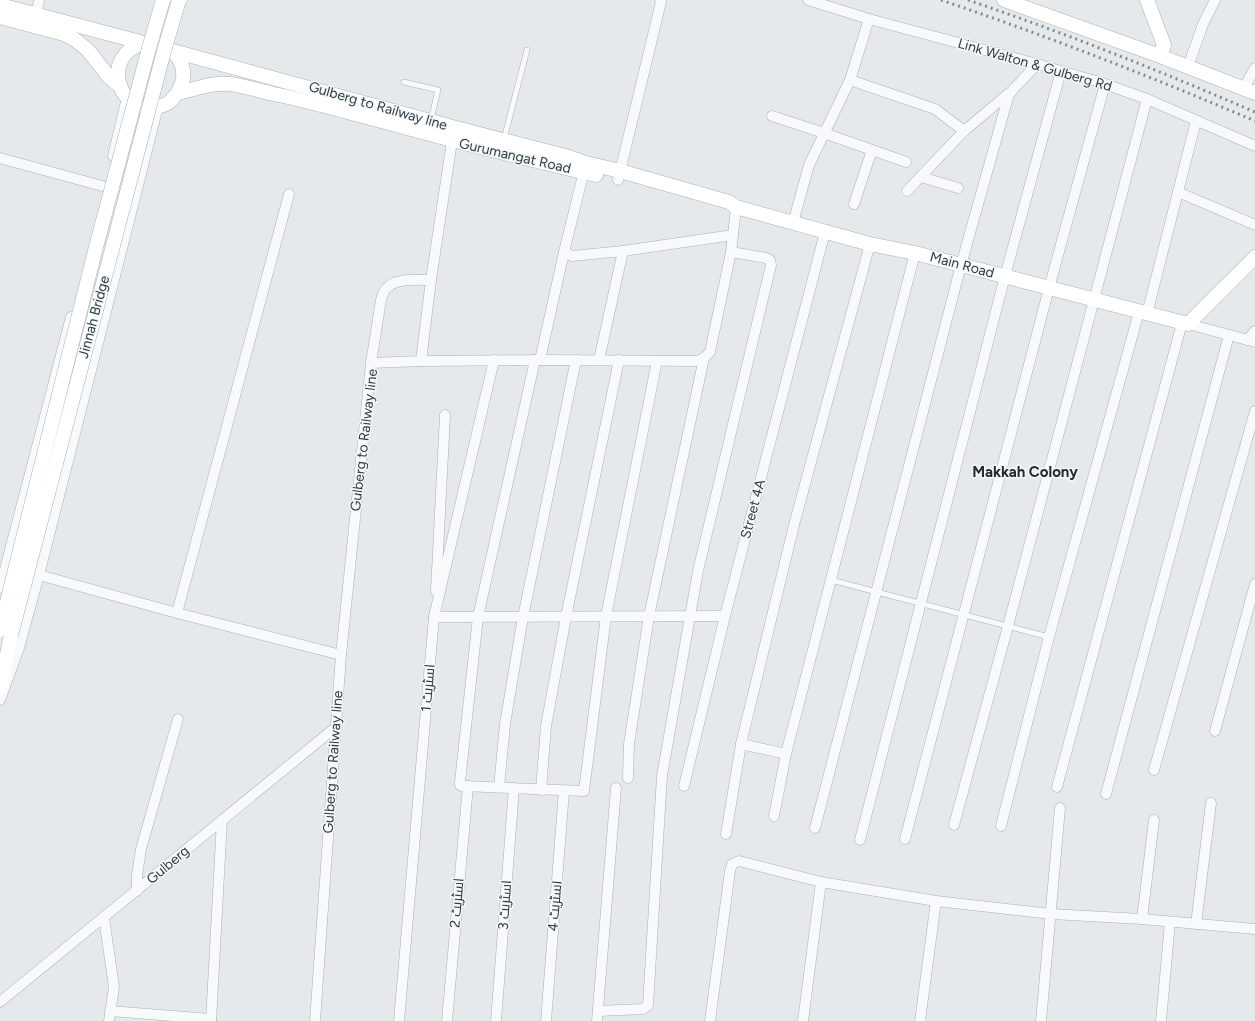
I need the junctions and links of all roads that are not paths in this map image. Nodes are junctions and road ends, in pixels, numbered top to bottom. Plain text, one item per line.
1 (39, 0) edge
2 (159, 0) edge
3 (163, 0) edge
4 (179, 0) edge
5 (184, 0) edge
6 (660, 0) edge
7 (808, 0) edge
8 (1004, 0) edge
9 (1147, 0) edge
10 (1216, 0) edge
11 (0, 5) edge
12 (36, 15) junction
13 (0, 17) edge
14 (869, 19) junction
15 (145, 43) junction
16 (172, 50) junction
17 (527, 50) dead end
18 (1160, 56) junction
19 (1037, 64) junction
20 (1188, 67) junction
21 (1255, 68) edge
22 (1061, 71) junction
23 (850, 80) junction
24 (404, 82) dead end
25 (1105, 84) junction
26 (1249, 90) edge
27 (124, 92) junction
28 (177, 94) junction
29 (1008, 94) junction
30 (1147, 100) junction
31 (158, 107) junction
32 (772, 116) dead end
33 (431, 121) junction
34 (1196, 121) junction
35 (824, 132) junction
36 (964, 132) junction
37 (454, 134) junction
38 (503, 140) junction
39 (1255, 146) edge
40 (872, 150) junction
41 (0, 158) edge
42 (906, 162) dead end
43 (584, 168) junction
44 (619, 176) junction
45 (921, 177) junction
46 (106, 188) junction
47 (958, 188) dead end
48 (907, 191) dead end
49 (1178, 192) junction
50 (289, 194) dead end
51 (854, 204) dead end
52 (736, 207) junction
53 (793, 223) junction
54 (1255, 225) edge
55 (825, 232) junction
56 (733, 235) junction
57 (870, 244) junction
58 (623, 251) junction
59 (564, 252) junction
60 (731, 252) junction
61 (915, 253) junction
62 (1255, 257) edge
63 (962, 265) junction
64 (1005, 276) junction
65 (430, 280) junction
66 (1049, 288) junction
67 (1093, 299) junction
68 (1143, 313) junction
69 (1185, 324) junction
70 (1255, 331) edge
71 (1229, 335) junction
72 (1251, 341) edge
73 (704, 358) junction
74 (494, 360) junction
75 (537, 360) junction
76 (576, 360) junction
77 (599, 360) junction
78 (619, 360) junction
79 (658, 360) junction
80 (421, 361) junction
81 (371, 363) junction
82 (1255, 411) edge
83 (445, 415) dead end
84 (3, 566) edge
85 (39, 575) junction
86 (830, 580) junction
87 (1255, 584) edge
88 (0, 588) edge
89 (876, 592) junction
90 (921, 603) junction
91 (177, 613) junction
92 (963, 614) junction
93 (606, 616) junction
94 (649, 616) junction
95 (690, 616) junction
96 (725, 616) junction
97 (434, 617) junction
98 (478, 617) junction
99 (523, 617) junction
100 (566, 617) junction
101 (1008, 626) junction
102 (4, 632) edge
103 (1049, 637) junction
104 (341, 655) junction
105 (0, 689) edge
106 (0, 700) edge
107 (178, 719) dead end
108 (336, 727) junction
109 (1215, 731) dead end
110 (741, 744) junction
111 (786, 754) junction
112 (1154, 770) dead end
113 (628, 778) dead end
114 (468, 786) junction
115 (684, 786) dead end
116 (1057, 787) dead end
117 (499, 788) junction
118 (514, 788) junction
119 (616, 788) dead end
120 (541, 790) junction
121 (564, 791) junction
122 (1106, 794) dead end
123 (1211, 803) dead end
124 (1060, 808) dead end
125 (774, 816) dead end
126 (222, 820) junction
127 (1154, 820) dead end
128 (954, 825) dead end
129 (1001, 826) dead end
130 (815, 828) dead end
131 (726, 834) dead end
132 (905, 839) dead end
133 (860, 840) dead end
134 (821, 882) junction
135 (137, 891) junction
136 (936, 901) junction
137 (1051, 914) junction
138 (104, 918) junction
139 (1142, 919) junction
140 (1170, 922) junction
141 (1196, 924) junction
142 (1255, 929) edge
143 (0, 1002) edge
144 (110, 1016) edge
145 (598, 1016) edge
146 (211, 1020) edge
147 (315, 1021) edge
148 (399, 1021) edge
149 (447, 1021) edge
150 (496, 1021) edge
151 (546, 1021) edge
152 (710, 1021) edge
153 (803, 1021) edge
154 (920, 1021) edge
155 (1041, 1021) edge
156 (1161, 1021) edge

1 - 12 street
2 - 15 street
3 - 102 main road, Jinnah Bridge, bridge
4 - 102 main road, Jinnah Bridge, bridge
5 - 16 street
6 - 44 street
7 - 14 street, Link Walton & Gulberg Rd
8 - 18 main road
9 - 18 main road
10 - 20 street
11 - 12 main road
12 - 15 main road
13 - 27 main road
14 - 19 street, Link Walton & Gulberg Rd
14 - 23 street
15 - 16 main road
15 - 27 main road
16 - 28 main road
16 - 33 main road, Gulberg to Railway line
17 - 38 lane
18 - 20 main road
19 - 22 street, Link Walton & Gulberg Rd
19 - 29 street
20 - 26 main road
21 - 26 street
22 - 25 street, Link Walton & Gulberg Rd
22 - 64 street
23 - 35 street
23 - 36 street
24 - 33 lane
25 - 30 street, Link Walton & Gulberg Rd
25 - 66 street
27 - 31 main road
27 - 46 street
28 - 31 main road
28 - 37 main road, Gurumangat Road
29 - 36 street
29 - 63 street
30 - 34 street, Link Walton & Gulberg Rd
30 - 67 street
31 - 85 street
32 - 35 street
33 - 37 main road, Gulberg to Railway line
34 - 39 street, Link Walton & Gulberg Rd
34 - 49 street
35 - 40 street
35 - 53 street
36 - 45 street
37 - 38 main road
37 - 43 main road, Gurumangat Road
37 - 65 street, Gulberg to Railway line
38 - 43 main road
40 - 42 street
40 - 51 street
41 - 46 street
43 - 44 main road, Main Road
43 - 59 street
44 - 52 main road, Main Road
45 - 47 street
45 - 48 street
46 - 84 street
49 - 54 street
49 - 68 street
50 - 91 street
52 - 53 main road, Main Road
52 - 56 street
53 - 55 main road, Main Road
55 - 57 main road, Main Road
55 - 96 street, Street 4A
56 - 58 street
56 - 60 street
57 - 61 main road, Main Road
57 - 110 street
58 - 59 street
58 - 77 street
59 - 75 street
60 - 73 street
60 - 95 street
61 - 63 main road, Main Road
61 - 86 street
62 - 69 main road
63 - 64 main road, Main Road
63 - 89 street
64 - 66 main road, Main Road
64 - 90 street
65 - 80 street, Gulberg to Railway line
65 - 81 street
66 - 67 main road, Main Road
66 - 92 street
67 - 68 main road, Main Road
67 - 101 street
68 - 69 main road, Main Road
68 - 103 street
69 - 71 street
69 - 116 street
70 - 72 street
71 - 72 street
71 - 122 street
73 - 79 street
73 - 94 street
74 - 75 street
74 - 80 street
74 - 97 street, اسٹریٹ 1
75 - 76 street
75 - 98 street
76 - 77 street
76 - 99 street
77 - 78 street
78 - 79 street
78 - 100 street
79 - 93 street
80 - 81 street, Gulberg to Railway line
81 - 104 street, Gulberg to Railway line
82 - 112 street
83 - 97 street
84 - 88 street
85 - 91 street
85 - 106 street
86 - 89 lane
86 - 111 street
87 - 109 street
89 - 90 lane
89 - 130 street
90 - 92 lane
90 - 133 street
91 - 104 street
92 - 101 lane
92 - 132 street
93 - 94 street
93 - 100 street
93 - 121 street
94 - 95 street
94 - 113 street
95 - 96 street
95 - 145 street
96 - 115 street, Street 4A
97 - 98 street
97 - 148 street, اسٹریٹ 1
98 - 99 street
98 - 114 street
99 - 100 street
99 - 117 street
100 - 120 street
101 - 103 lane
101 - 128 street
102 - 105 main road
103 - 129 street
104 - 108 street, Gulberg to Railway line
107 - 135 street
108 - 126 street, Gulberg
108 - 147 street, Gulberg to Railway line
110 - 111 street
110 - 131 street
111 - 125 street
114 - 117 street
114 - 149 street, اسٹریٹ 2
117 - 118 street
118 - 120 street
118 - 150 street, اسٹریٹ 3
119 - 145 street
120 - 121 street
121 - 151 street, اسٹریٹ 4
123 - 141 street
124 - 137 street
126 - 135 street, Gulberg
126 - 146 street
127 - 139 street
134 - 136 street
134 - 152 street
134 - 153 street
135 - 138 street, Gulberg
136 - 137 street
136 - 154 street
137 - 139 street
137 - 155 street
138 - 143 street, Gulberg
138 - 144 street
139 - 140 street
140 - 141 street
140 - 156 street
141 - 142 street
144 - 146 street

